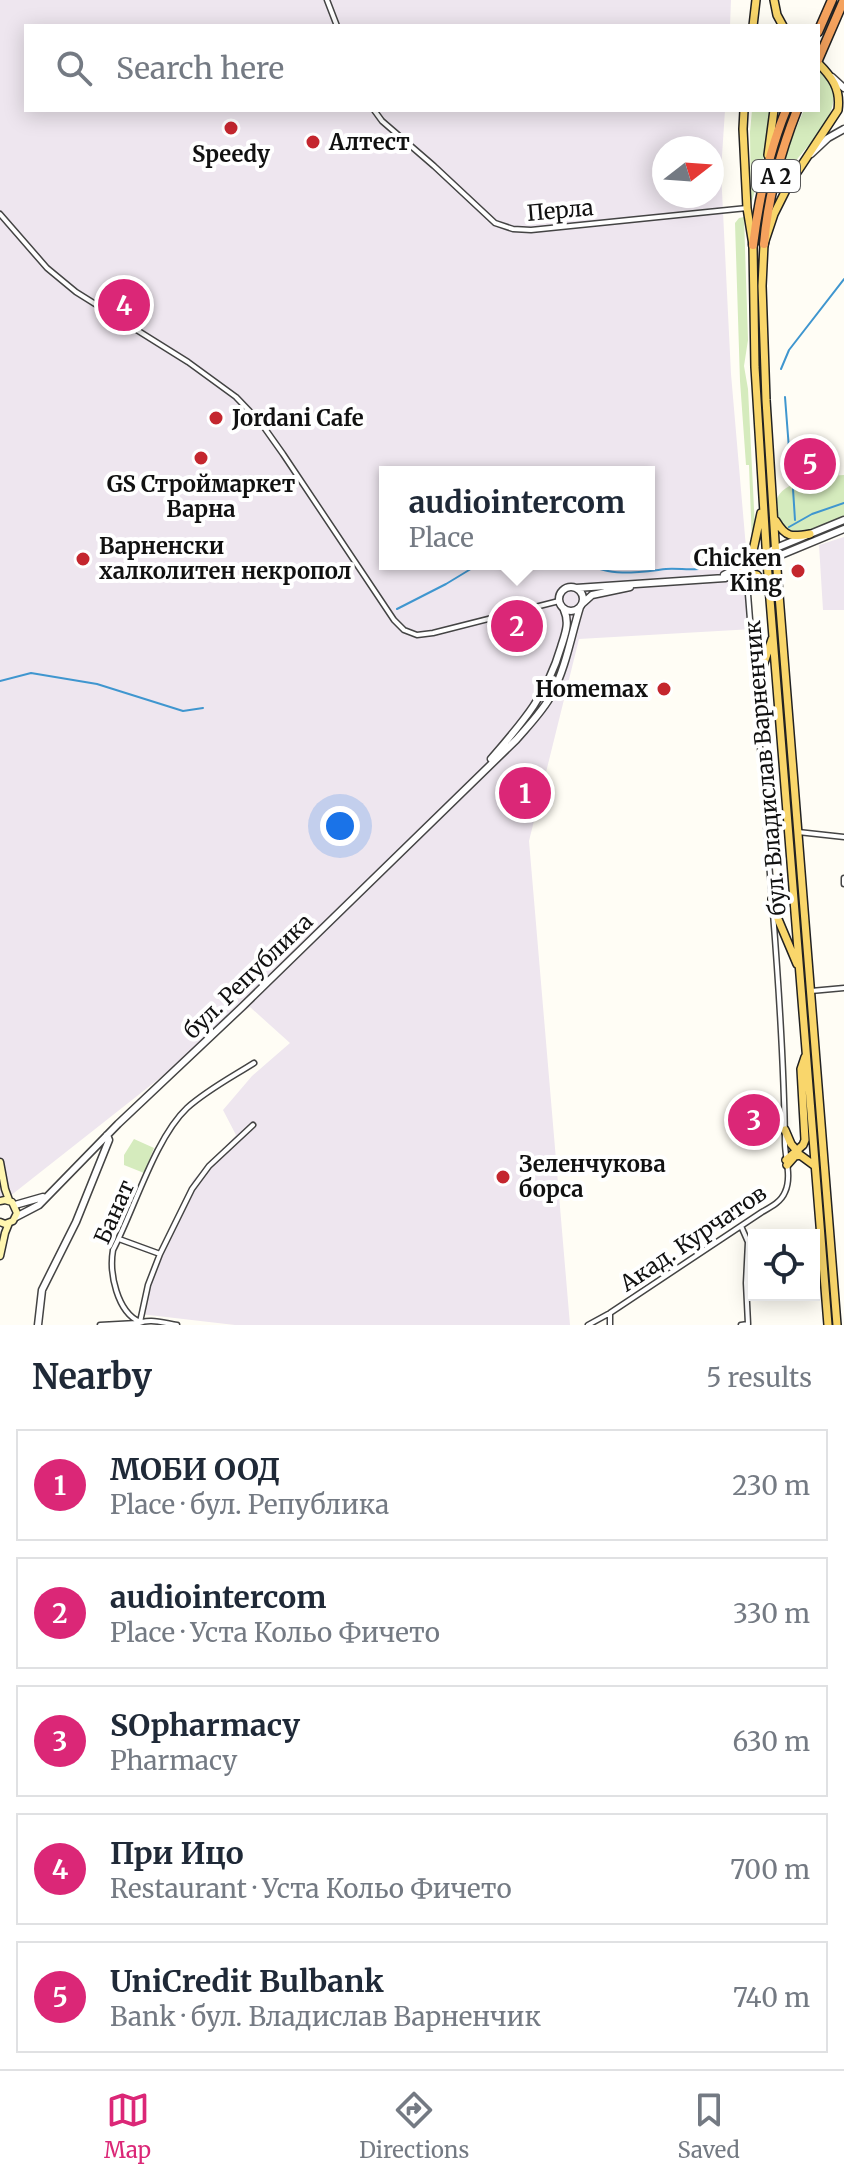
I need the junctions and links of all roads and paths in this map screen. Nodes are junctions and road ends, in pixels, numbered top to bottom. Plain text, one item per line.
1 (327, 0) edge
2 (756, 0) edge
3 (774, 0) edge
4 (832, 0) edge
5 (844, 0) edge
6 (336, 24) edge
7 (753, 24) edge
8 (782, 24) edge
9 (820, 27) edge
10 (820, 57) edge
11 (820, 60) edge
12 (830, 74) junction
13 (844, 88) edge
14 (375, 112) edge
15 (744, 112) edge
16 (774, 112) edge
17 (785, 112) edge
18 (796, 112) edge
19 (844, 129) edge
20 (805, 159) junction
21 (767, 164) junction
22 (747, 208) junction
23 (0, 214) edge
24 (764, 244) junction
25 (753, 245) junction
26 (763, 495) junction
27 (775, 520) junction
28 (844, 520) edge
29 (844, 529) edge
30 (810, 534) junction
31 (776, 553) junction
32 (767, 557) junction
33 (751, 560) junction
34 (742, 572) junction
35 (731, 577) junction
36 (717, 578) junction
37 (640, 585) junction
38 (576, 588) junction
39 (769, 591) junction
40 (559, 601) junction
41 (581, 606) junction
42 (564, 610) junction
43 (773, 637) junction
44 (756, 687) junction
45 (473, 780) junction
46 (798, 832) junction
47 (844, 837) edge
48 (772, 899) junction
49 (799, 969) junction
50 (844, 988) edge
51 (811, 991) junction
52 (806, 1055) junction
53 (254, 1063) dead end
54 (253, 1125) dead end
55 (785, 1130) junction
56 (107, 1135) junction
57 (799, 1153) junction
58 (0, 1162) edge
59 (786, 1162) junction
60 (815, 1166) junction
61 (46, 1196) junction
62 (0, 1201) edge
63 (12, 1202) junction
64 (16, 1217) junction
65 (0, 1222) edge
66 (9, 1223) junction
67 (741, 1226) junction
68 (119, 1239) junction
69 (160, 1254) junction
70 (0, 1256) edge
71 (610, 1313) junction
72 (138, 1323) edge
73 (162, 1324) edge
74 (748, 1324) edge
75 (38, 1325) edge
76 (100, 1325) edge
77 (177, 1325) edge
78 (588, 1325) edge
79 (610, 1325) edge
80 (741, 1325) edge
81 (828, 1325) edge
82 (837, 1325) edge

1 - 6 street
2 - 7 main road
3 - 8 main road
4 - 9 highway
5 - 10 highway
11 - 12 main road
12 - 13 street
12 - 20 main road, бул. Владислав Варненчик
14 - 22 street, Перла
15 - 22 main road, бул. Владислав Варненчик
16 - 21 main road
17 - 21 highway, A 2
18 - 24 highway, A 2
19 - 20 street
20 - 24 main road, бул. Владислав Варненчик
21 - 25 highway, A 2
22 - 25 main road, бул. Владислав Варненчик
23 - 40 street
24 - 27 main road, бул. Владислав Варненчик
25 - 26 main road, бул. Владислав Варненчик
26 - 32 main road, бул. Владислав Варненчик
26 - 33 main road
27 - 30 main road
27 - 31 main road, бул. Владислав Варненчик
28 - 30 street
29 - 31 street
30 - 31 street
31 - 32 street
31 - 46 main road, бул. Владислав Варненчик
32 - 33 street
32 - 34 street
32 - 39 main road, бул. Владислав Варненчик
33 - 36 street
34 - 35 street
34 - 39 main road
35 - 36 street
35 - 44 street, Акад. Курчатов
36 - 37 street
37 - 38 street
37 - 41 street
38 - 40 street
38 - 41 street
39 - 43 main road, бул. Владислав Варненчик
40 - 42 street
41 - 42 street
41 - 45 street, бул. Република
42 - 45 street, бул. Република
43 - 44 main road
43 - 49 main road, бул. Владислав Варненчик
44 - 48 street, Акад. Курчатов
45 - 56 street, бул. Република
46 - 47 street
46 - 51 main road, бул. Владислав Варненчик
48 - 49 main road
48 - 55 street, Акад. Курчатов
49 - 52 main road, бул. Владислав Варненчик
50 - 51 street
51 - 82 main road, бул. Владислав Варненчик
52 - 57 main road
52 - 60 main road, бул. Владислав Варненчик
53 - 68 street, Банат
54 - 69 street
55 - 57 main road
55 - 59 street, Акад. Курчатов
56 - 61 street, бул. Република
56 - 75 street
57 - 59 main road
57 - 60 main road
58 - 63 main road
59 - 67 street, Акад. Курчатов
60 - 81 main road, бул. Владислав Варненчик
61 - 63 street, бул. Република
61 - 64 street, бул. Република
62 - 63 main road
63 - 64 main road
64 - 66 main road
65 - 66 main road
66 - 70 main road
67 - 71 street, Акад. Курчатов
67 - 74 street
68 - 69 street
68 - 72 street, Банат
69 - 72 street
71 - 78 street, Акад. Курчатов
71 - 79 street
72 - 73 street
72 - 76 street
73 - 77 street
74 - 80 street

